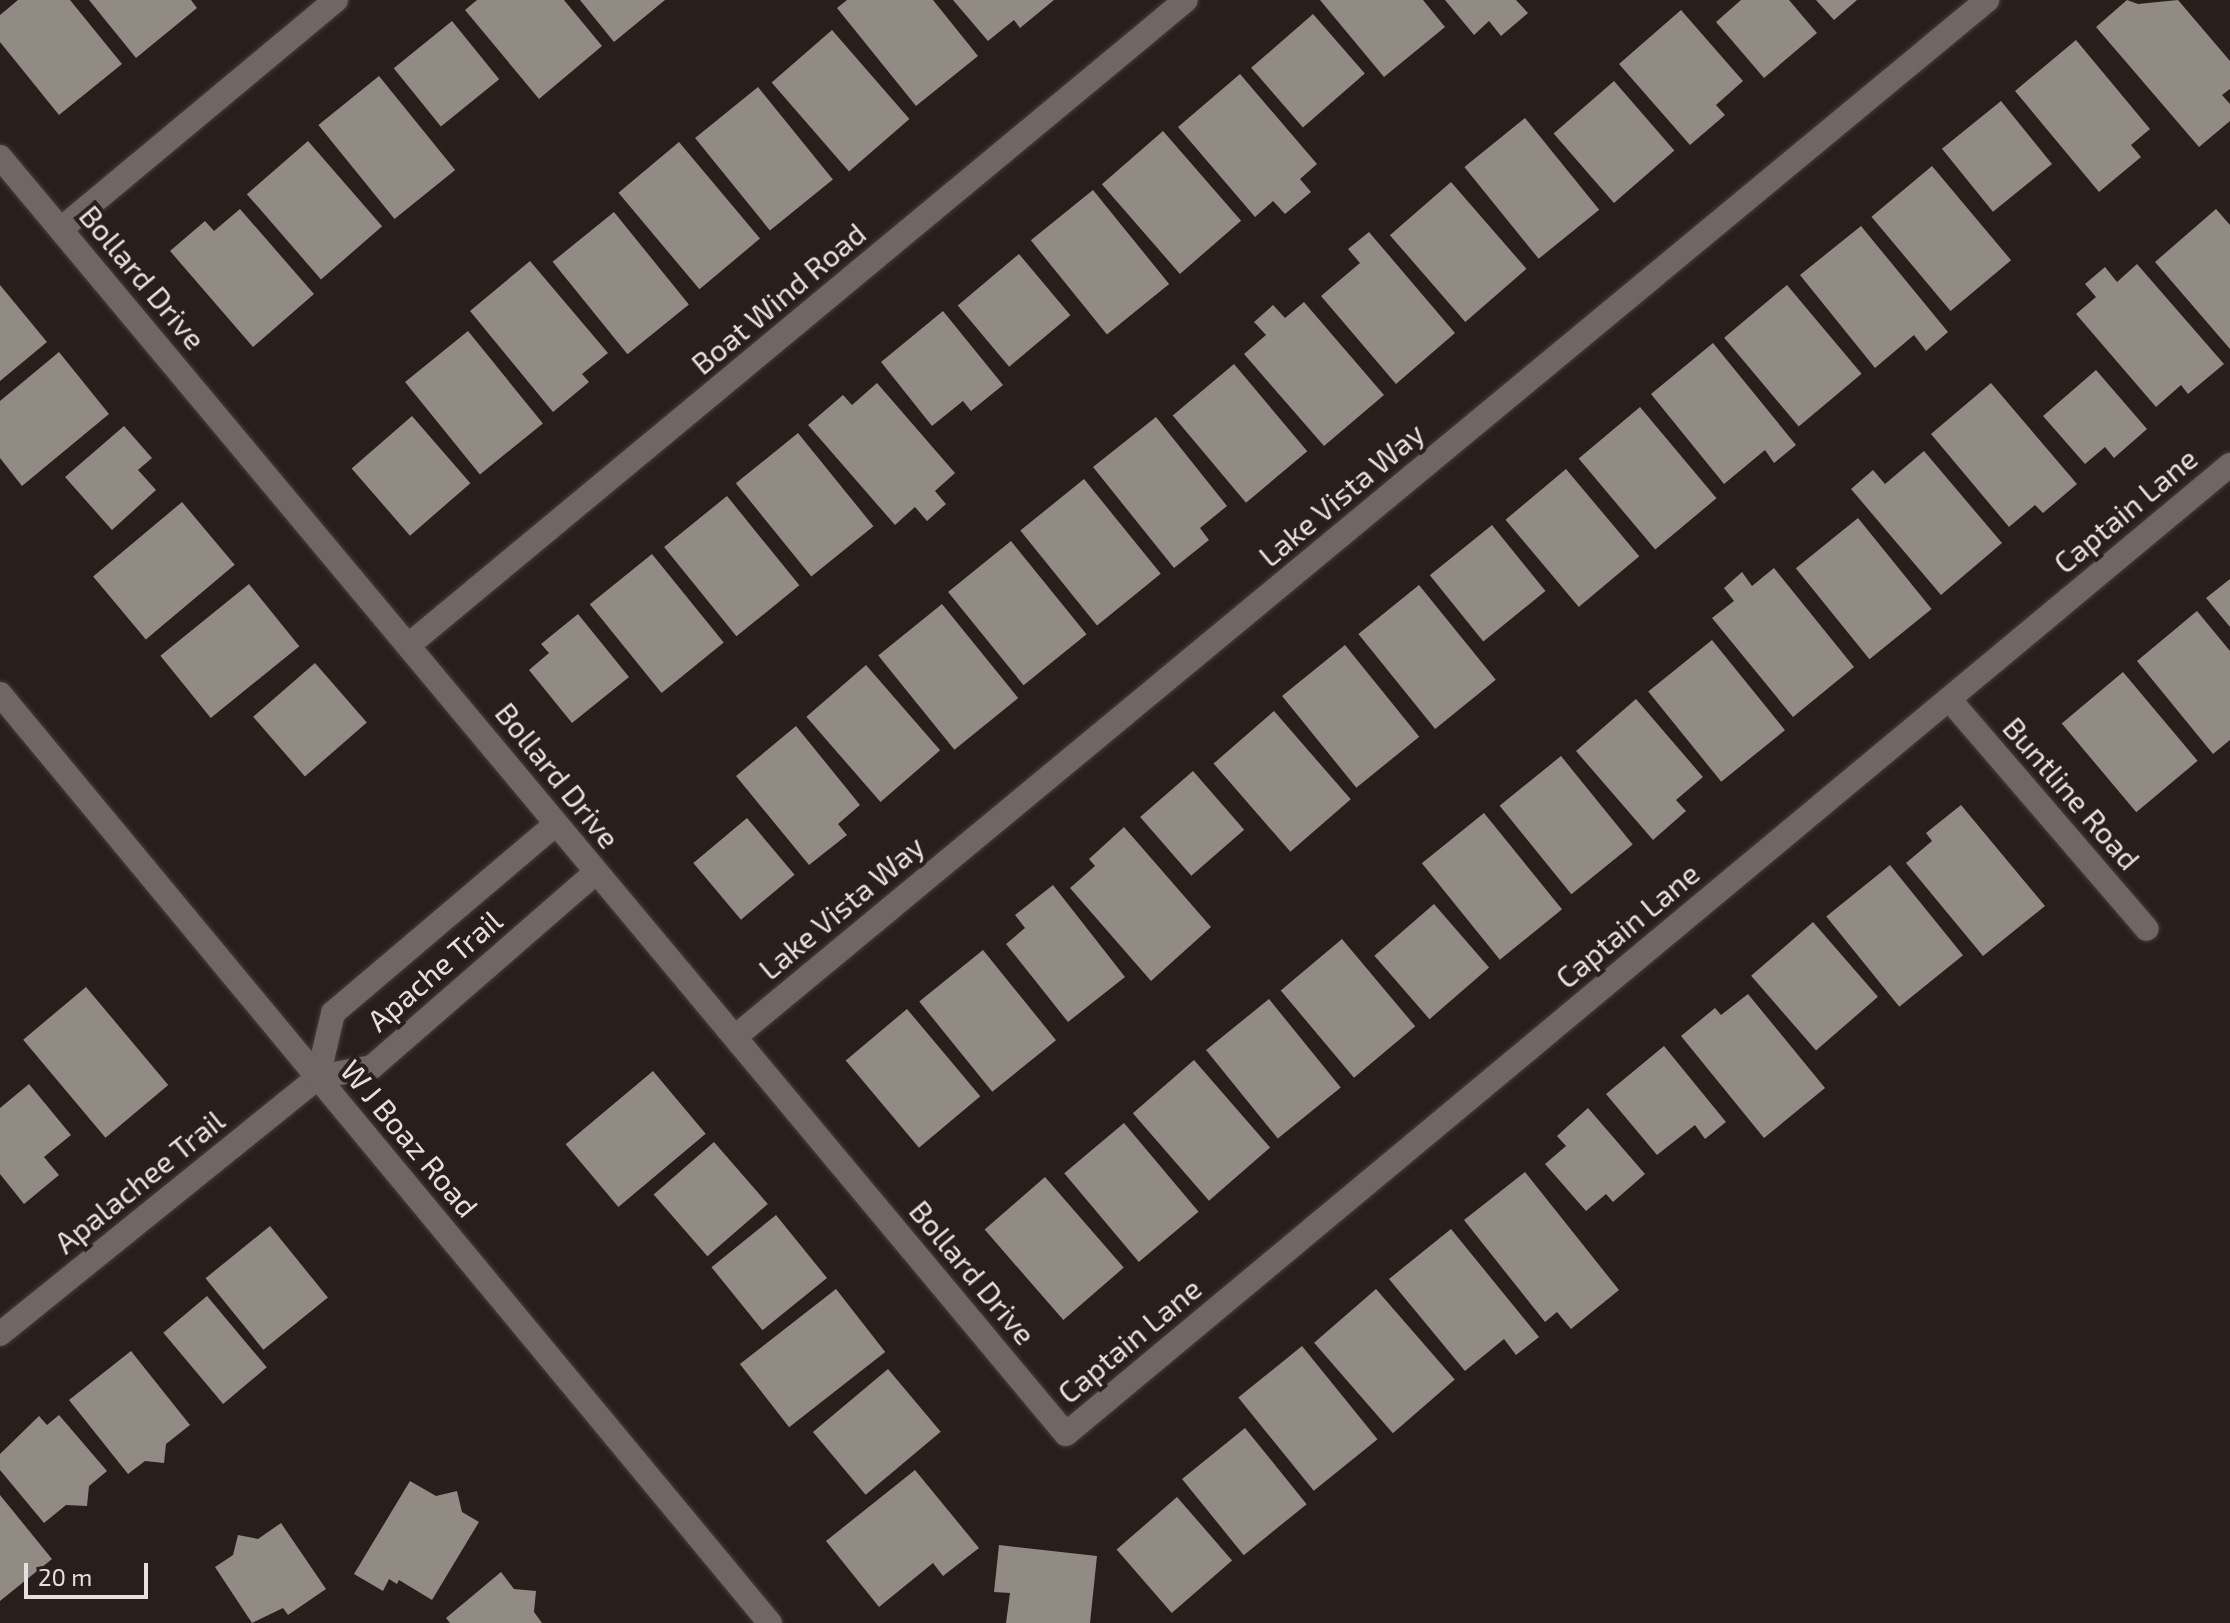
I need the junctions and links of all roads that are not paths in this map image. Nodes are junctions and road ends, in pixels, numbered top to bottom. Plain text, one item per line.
1 (336, 0) edge
2 (1186, 0) edge
3 (1987, 0) edge
4 (0, 157) edge
5 (61, 229) junction
6 (2230, 465) edge
7 (410, 644) junction
8 (0, 694) edge
9 (1949, 699) junction
10 (556, 824) junction
11 (596, 872) junction
12 (2147, 929) dead end
13 (735, 1037) junction
14 (318, 1077) junction
15 (0, 1334) edge
16 (1066, 1434) joint
17 (770, 1623) edge

1 - 5 street
2 - 7 street, Boat Wind Road
3 - 13 street, Lake Vista Way
4 - 5 street, Bollard Drive
5 - 7 street, Bollard Drive
6 - 9 street, Captain Lane
7 - 10 street, Bollard Drive
8 - 14 street, W J Boaz Road
9 - 12 street, Buntline Road
9 - 16 street, Captain Lane
10 - 11 street, Bollard Drive
10 - 14 street, Apache Trail
11 - 13 street, Bollard Drive
11 - 14 street, Apache Trail
13 - 16 street, Bollard Drive
14 - 15 street, Apalachee Trail
14 - 17 street, W J Boaz Road

